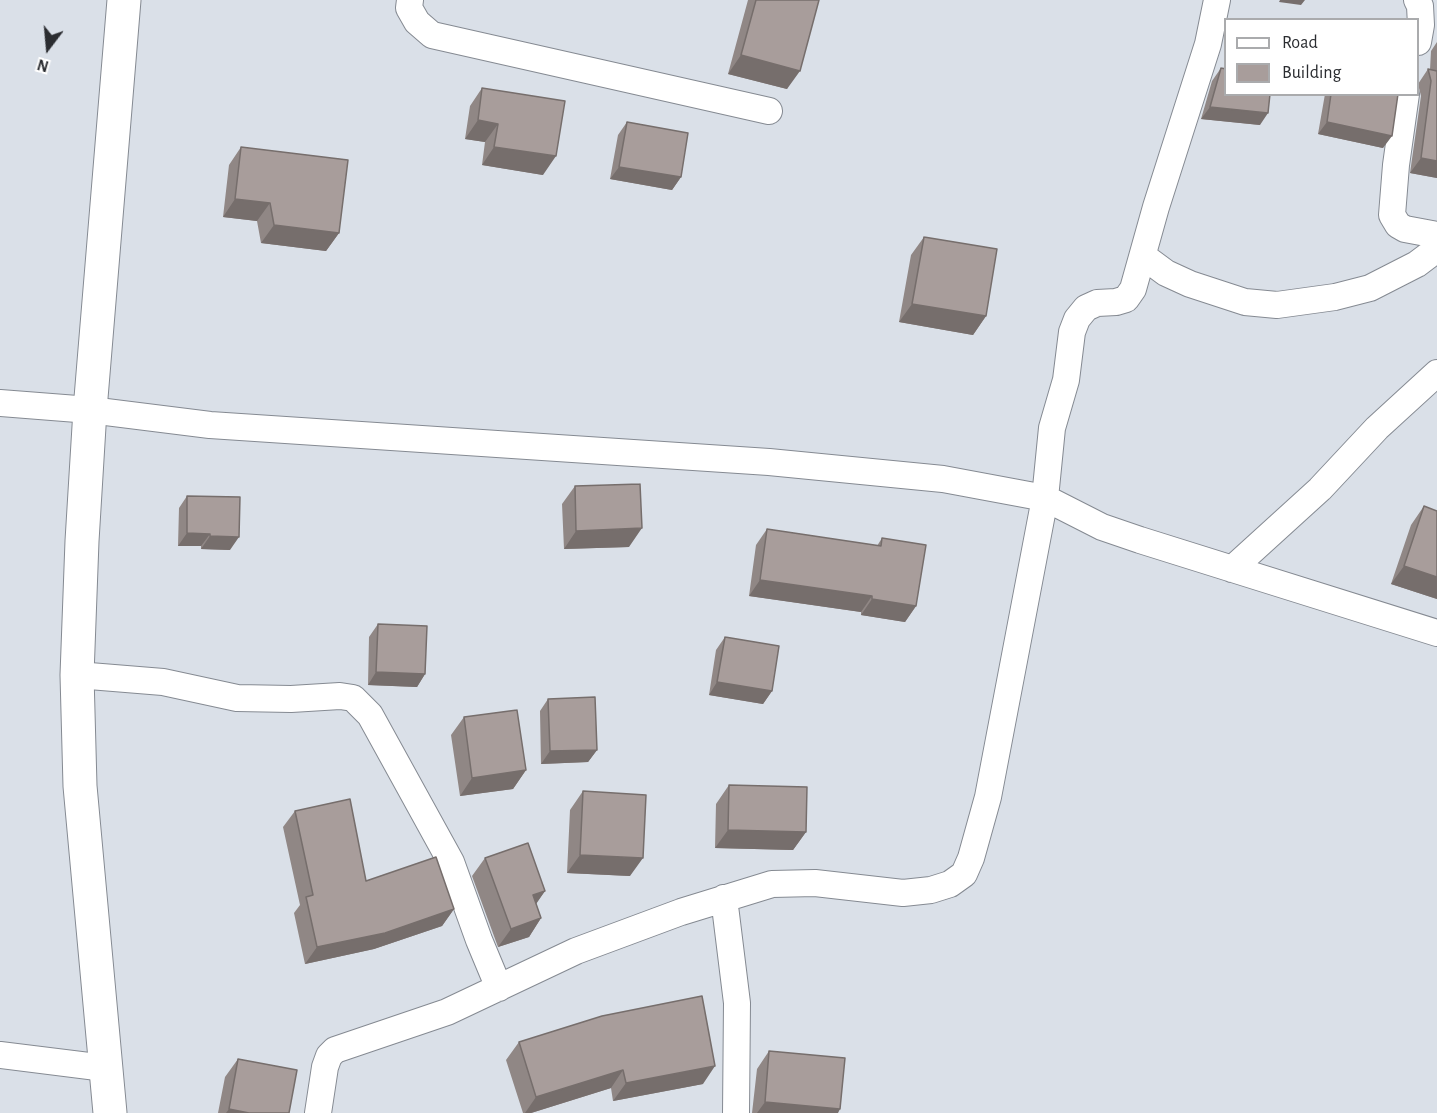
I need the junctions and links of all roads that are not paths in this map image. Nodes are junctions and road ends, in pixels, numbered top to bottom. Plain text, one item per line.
1 (124, 0) edge
2 (410, 0) edge
3 (1217, 0) edge
4 (1417, 0) edge
5 (1419, 36) edge
6 (1407, 96) edge
7 (769, 111) dead end
8 (1437, 235) edge
9 (1437, 249) edge
10 (1143, 256) junction
11 (1437, 374) edge
12 (0, 403) edge
13 (90, 410) junction
14 (1044, 498) junction
15 (1232, 569) junction
16 (1437, 633) edge
17 (77, 675) junction
18 (724, 898) junction
19 (499, 988) junction
20 (0, 1055) edge
21 (105, 1068) junction
22 (110, 1113) edge
23 (318, 1113) edge
24 (736, 1113) edge

1 - 13 main road
2 - 7 street
3 - 10 street
4 - 5 street
6 - 8 street
9 - 10 street
10 - 14 street
11 - 15 street
12 - 13 street
13 - 14 street
13 - 17 main road
14 - 15 street
14 - 18 street
15 - 16 street
17 - 19 street
17 - 21 main road
18 - 19 street
18 - 24 street
19 - 23 street
20 - 21 street
21 - 22 main road

